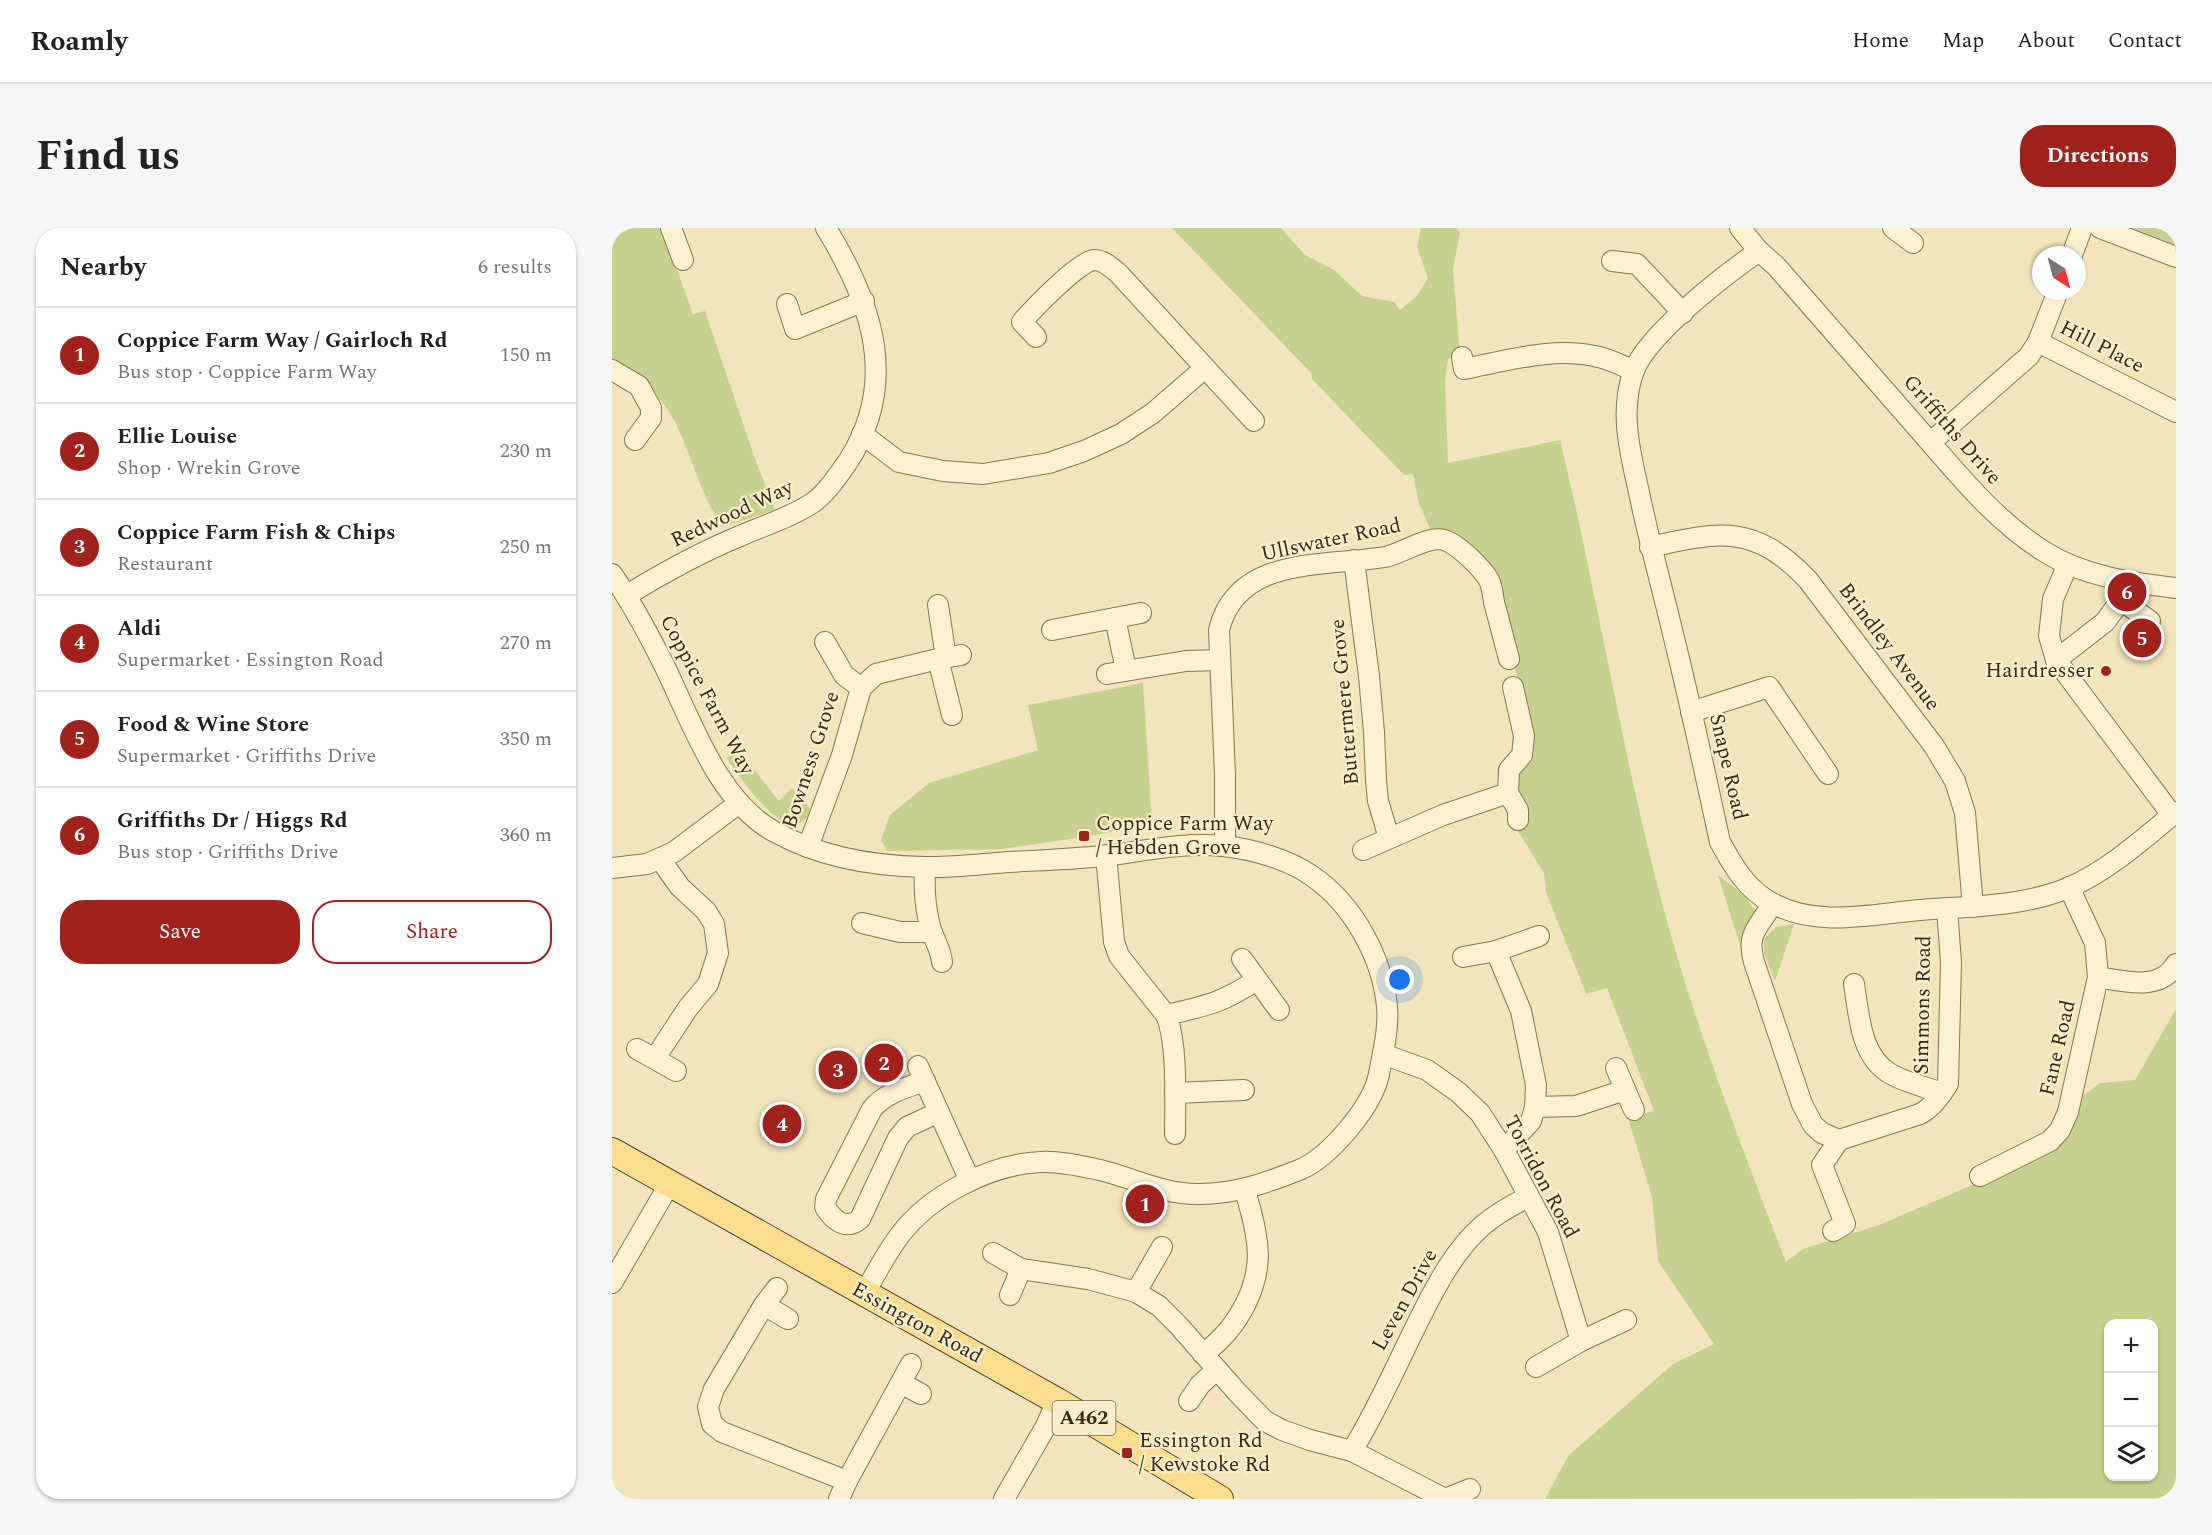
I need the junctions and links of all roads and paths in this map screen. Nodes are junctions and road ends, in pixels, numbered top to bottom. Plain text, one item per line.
1 (671, 228) edge
2 (826, 228) edge
3 (1740, 228) edge
4 (1893, 228) edge
5 (2082, 228) edge
6 (2100, 228) edge
7 (1913, 243) dead end
8 (2075, 246) edge
9 (1759, 251) junction
10 (2176, 257) edge
11 (683, 260) dead end
12 (1612, 261) dead end
13 (864, 300) junction
14 (2054, 300) edge
15 (786, 304) dead end
16 (1683, 313) junction
17 (1036, 338) dead end
18 (2038, 342) junction
19 (1462, 357) dead end
20 (1205, 368) junction
21 (612, 370) edge
22 (1634, 371) junction
23 (2176, 412) edge
24 (1254, 421) dead end
25 (862, 434) junction
26 (635, 440) dead end
27 (1931, 442) junction
28 (1650, 547) junction
29 (1354, 560) junction
30 (2068, 564) junction
31 (612, 574) edge
32 (2176, 588) edge
33 (627, 595) junction
34 (938, 606) dead end
35 (1142, 612) dead end
36 (1115, 618) junction
37 (2150, 621) dead end
38 (1052, 630) dead end
39 (825, 642) dead end
40 (948, 657) junction
41 (1509, 659) dead end
42 (1220, 660) junction
43 (2056, 660) junction
44 (1513, 687) dead end
45 (861, 688) junction
46 (1691, 712) junction
47 (952, 716) dead end
48 (1828, 774) dead end
49 (1508, 793) junction
50 (740, 803) junction
51 (2174, 813) edge
52 (1518, 820) dead end
53 (1389, 838) junction
54 (1225, 846) junction
55 (807, 847) junction
56 (1363, 850) dead end
57 (1106, 855) junction
58 (660, 859) junction
59 (925, 867) junction
60 (612, 868) edge
61 (2069, 887) junction
62 (1772, 904) junction
63 (1973, 908) junction
64 (1947, 909) junction
65 (862, 923) dead end
66 (932, 932) junction
67 (1539, 936) dead end
68 (1496, 951) junction
69 (1463, 957) dead end
70 (1242, 959) dead end
71 (942, 962) dead end
72 (2176, 964) edge
73 (2098, 977) junction
74 (1256, 980) junction
75 (1854, 984) dead end
76 (1280, 1010) dead end
77 (1166, 1015) junction
78 (1383, 1054) junction
79 (1617, 1068) dead end
80 (676, 1071) dead end
81 (1244, 1090) dead end
82 (1625, 1090) junction
83 (1175, 1093) junction
84 (1942, 1093) junction
85 (1535, 1107) junction
86 (1634, 1110) dead end
87 (939, 1112) junction
88 (1175, 1134) dead end
89 (1839, 1140) junction
90 (1504, 1150) junction
91 (612, 1151) edge
92 (1980, 1176) dead end
93 (970, 1181) junction
94 (670, 1183) junction
95 (1245, 1190) junction
96 (1528, 1197) junction
97 (1833, 1232) dead end
98 (1162, 1247) dead end
99 (993, 1253) dead end
100 (1020, 1269) junction
101 (612, 1283) edge
102 (777, 1288) dead end
103 (1136, 1292) junction
104 (864, 1294) junction
105 (1010, 1295) dead end
106 (764, 1305) junction
107 (788, 1318) dead end
108 (1626, 1320) dead end
109 (1581, 1341) junction
110 (1203, 1354) junction
111 (911, 1364) dead end
112 (1536, 1367) dead end
113 (1216, 1370) junction
114 (901, 1383) junction
115 (921, 1394) dead end
116 (1057, 1401) junction
117 (1190, 1401) dead end
118 (1352, 1451) junction
119 (1470, 1489) dead end
120 (843, 1490) edge
121 (1004, 1499) edge
122 (1220, 1499) edge

1 - 11 street
2 - 13 street, Redwood Way
3 - 9 street, Griffiths Drive
4 - 7 street
5 - 8 street
6 - 10 street
9 - 16 street, Snape Road
9 - 27 street, Griffiths Drive
12 - 16 street
13 - 15 street
13 - 25 street, Redwood Way
14 - 18 street
16 - 22 street, Snape Road
17 - 20 street
18 - 23 street, Hill Place
18 - 27 street
19 - 22 street
20 - 24 street
20 - 25 street
21 - 26 street
22 - 28 street, Snape Road
25 - 33 street, Redwood Way
27 - 30 street, Griffiths Drive
28 - 46 street, Snape Road
28 - 63 street, Brindley Avenue
29 - 41 street, Ullswater Road
29 - 42 street, Ullswater Road
29 - 53 street, Buttermere Grove
30 - 32 street, Griffiths Drive
30 - 43 street
31 - 33 street, Coppice Farm Way
33 - 50 street, Coppice Farm Way
34 - 40 street
35 - 36 street
36 - 38 street
36 - 42 street
37 - 43 street
39 - 45 street, Bowness Grove
40 - 45 street, Bowness Grove
40 - 47 street
42 - 54 street, Ullswater Road
43 - 51 street
44 - 49 street
45 - 55 street, Bowness Grove
46 - 48 street
46 - 62 street, Snape Road
49 - 52 street
49 - 53 street
50 - 55 street, Coppice Farm Way
50 - 58 street
51 - 61 street, Snape Road
53 - 56 street
54 - 57 street, Coppice Farm Way
54 - 78 street, Coppice Farm Way
55 - 59 street, Coppice Farm Way
57 - 59 street, Coppice Farm Way
57 - 77 street
58 - 60 street
58 - 80 street
59 - 66 street
61 - 63 street, Snape Road
61 - 73 street, Fane Road
62 - 64 street, Snape Road
62 - 89 street
63 - 64 street, Snape Road
64 - 84 street, Simmons Road
65 - 66 street
66 - 71 street
67 - 68 street
68 - 69 street
68 - 85 street
70 - 74 street
72 - 73 street
73 - 92 street, Fane Road
74 - 76 street
74 - 77 street
75 - 84 street
77 - 83 street
78 - 90 street, Torridon Road
78 - 95 street, Coppice Farm Way
79 - 82 street
81 - 83 street
82 - 85 street
82 - 86 street
83 - 88 street
84 - 89 street, Simmons Road
85 - 90 street
87 - 87 street
87 - 93 street
89 - 97 street
90 - 96 street, Torridon Road
91 - 94 main road, Essington Road / A462
93 - 95 street, Coppice Farm Way
93 - 104 street, Coppice Farm Way
94 - 101 street
94 - 104 main road, Essington Road / A462
95 - 110 street
96 - 109 street, Torridon Road
96 - 118 street, Leven Drive
98 - 103 street
99 - 100 street
100 - 103 street
100 - 105 street
102 - 106 street
103 - 110 street
104 - 116 main road, Essington Road / A462
106 - 107 street
106 - 120 street
108 - 109 street
109 - 112 street
110 - 113 street
111 - 114 street
113 - 117 street
113 - 118 street
114 - 115 street
114 - 120 street
116 - 121 street
116 - 122 main road, Essington Road / A462
118 - 119 street

